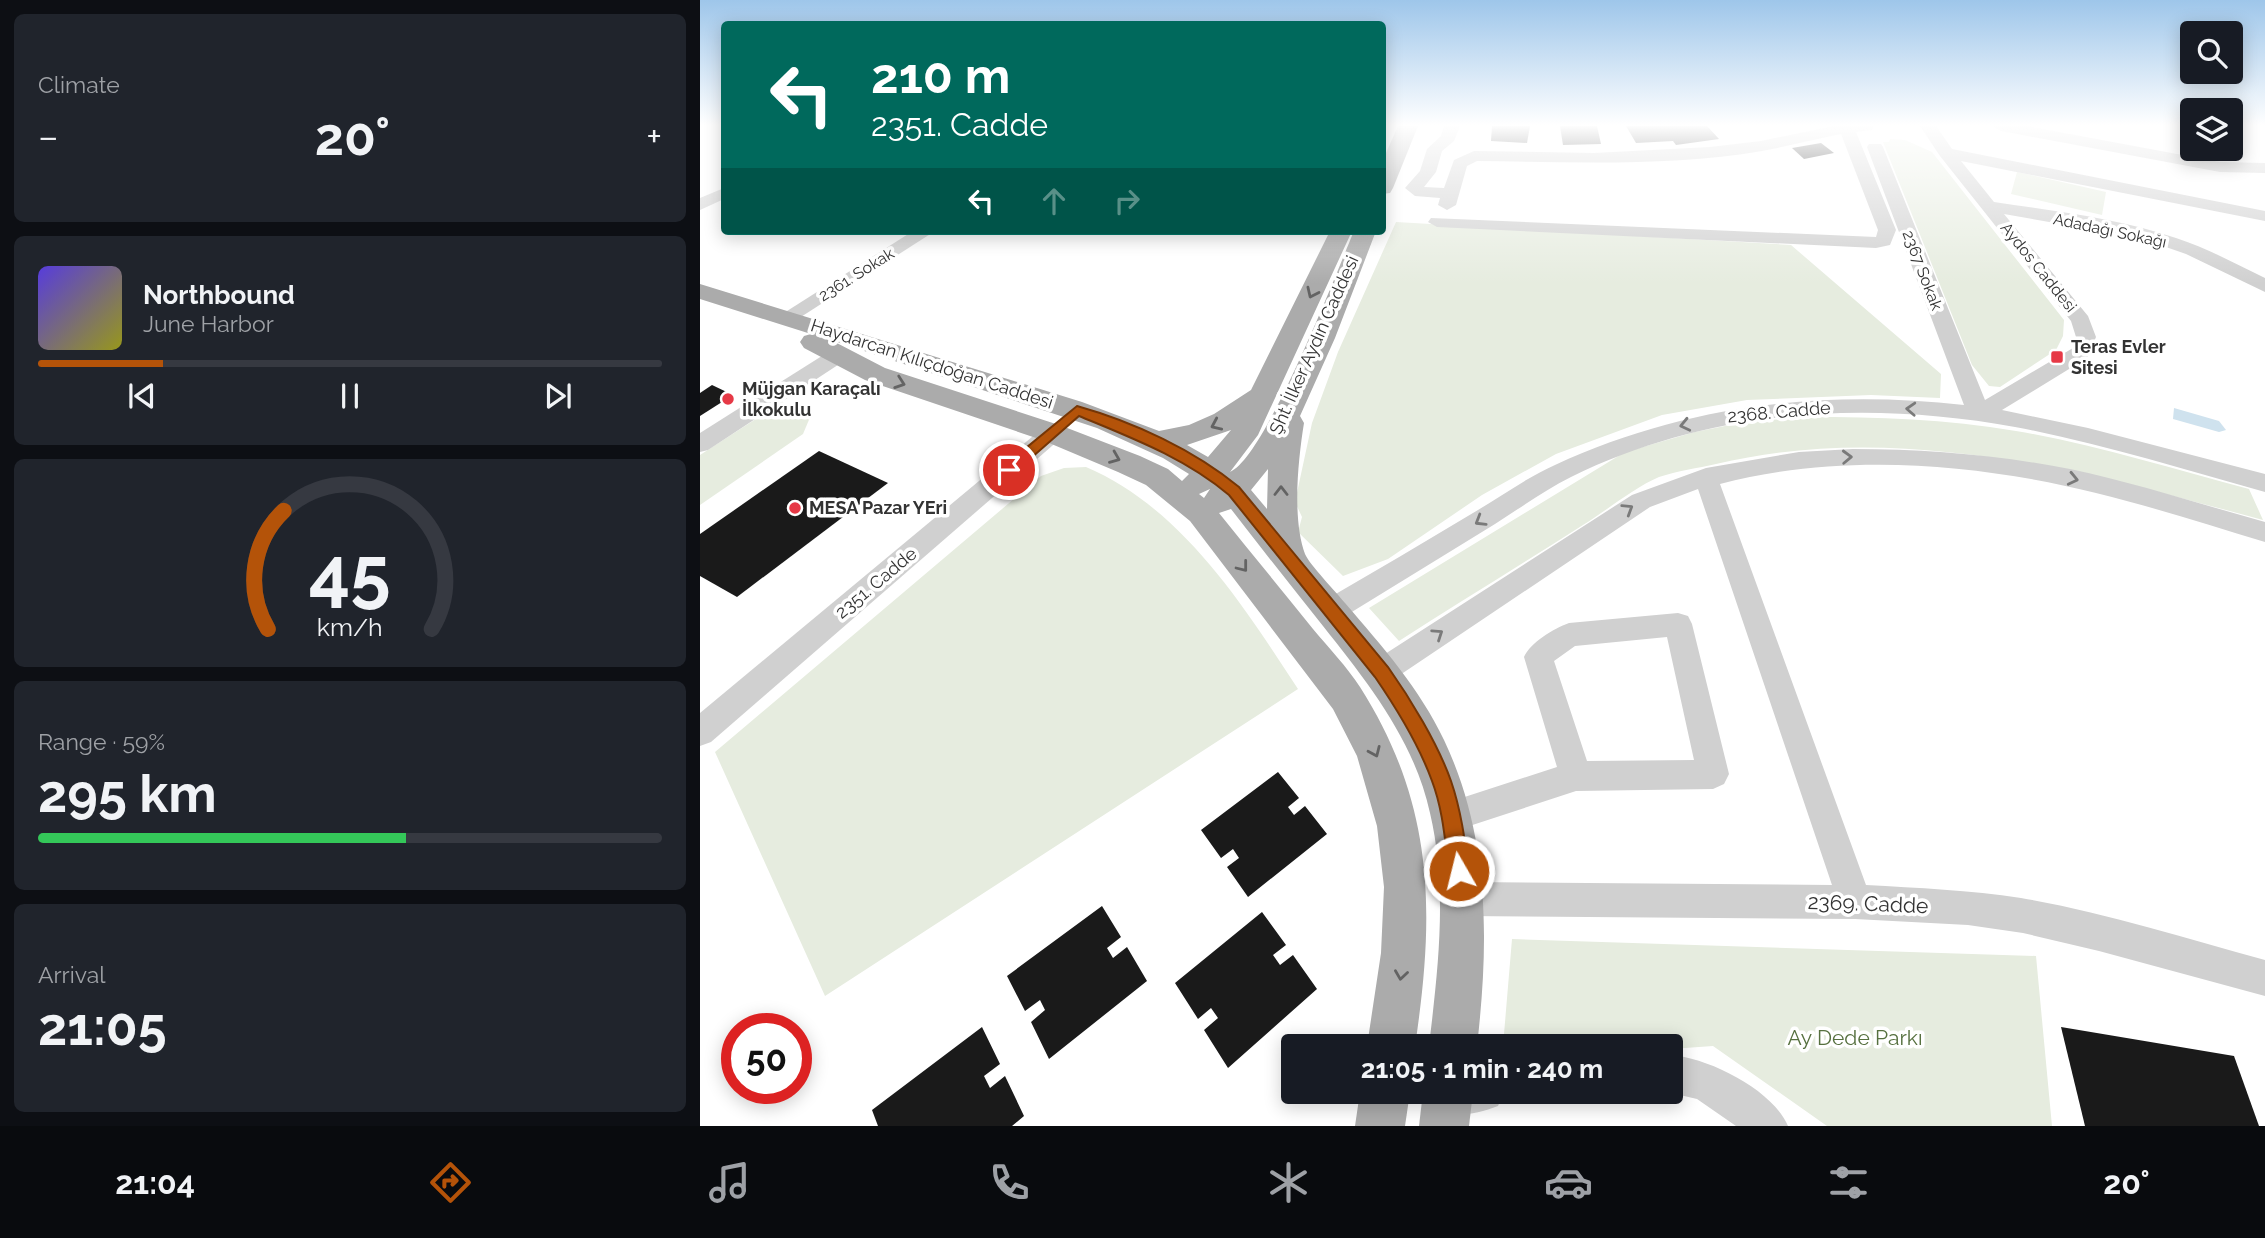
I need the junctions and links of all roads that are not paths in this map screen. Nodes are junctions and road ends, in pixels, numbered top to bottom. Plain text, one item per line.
1 (1422, 179) edge
2 (1455, 179) edge
3 (1867, 179) edge
4 (1887, 179) edge
5 (1967, 179) edge
6 (2075, 179) edge
7 (721, 194) edge
8 (1449, 200) joint
9 (700, 205) edge
10 (1989, 206) junction
11 (2265, 216) edge
12 (1437, 222) dead end
13 (920, 235) edge
14 (1340, 235) edge
15 (1363, 235) edge
16 (2265, 286) edge
17 (700, 291) edge
18 (700, 307) edge
19 (786, 318) junction
20 (840, 354) junction
21 (1282, 392) junction
22 (1077, 410) junction
23 (1979, 414) junction
24 (1052, 433) junction
25 (1157, 442) junction
26 (700, 444) edge
27 (1706, 477) junction
28 (1223, 482) junction
29 (2265, 483) edge
30 (1190, 504) junction
31 (2265, 532) edge
32 (1290, 559) junction
33 (1332, 610) junction
34 (1381, 672) junction
35 (700, 732) edge
36 (1576, 776) junction
37 (1451, 816) junction
38 (1463, 899) junction
39 (1855, 902) junction
40 (2265, 978) edge
41 (1393, 1034) edge
42 (1453, 1034) edge
43 (1683, 1075) edge
44 (1383, 1104) edge
45 (1380, 1126) edge
46 (1768, 1126) edge

1 - 8 street
2 - 8 street
3 - 12 street
4 - 23 street, 2367 Sokak
5 - 10 street, Aydos Caddesi
6 - 11 street
7 - 9 street
10 - 16 street, Adadağı Sokağı
10 - 23 street, Aydos Caddesi
13 - 19 street, 2361. Sokak
14 -> 21 main road, Şht. İlker Aydın Caddesi
15 - 21 main road, Şht. İlker Aydın Caddesi
17 - 19 main road, Haydarcan Kılıçdoğan Caddesi
18 - 20 main road, Haydarcan Kılıçdoğan Caddesi
19 - 22 main road, Haydarcan Kılıçdoğan Caddesi
20 -> 24 main road, Haydarcan Kılıçdoğan Caddesi
20 - 26 street
21 -> 25 main road
21 - 28 main road, Şht. İlker Aydın Caddesi
32 -> 21 main road
22 - 24 main road
22 - 25 main road, Haydarcan Kılıçdoğan Caddesi
23 - 29 street, 2368. Cadde
23 -> 33 street, 2368. Cadde
24 -> 30 main road, Haydarcan Kılıçdoğan Caddesi
24 - 35 street, 2351. Cadde
25 - 28 main road, Haydarcan Kılıçdoğan Caddesi
27 -> 31 street
34 -> 27 street
27 - 39 street
28 - 30 main road, Şht. İlker Aydın Caddesi
28 - 32 main road, Haydarcan Kılıçdoğan Caddesi
30 -> 41 main road, Haydarcan Kılıçdoğan Caddesi
32 - 33 main road, Haydarcan Kılıçdoğan Caddesi
33 - 34 main road, Haydarcan Kılıçdoğan Caddesi
34 - 37 main road, Haydarcan Kılıçdoğan Caddesi
36 - 36 street
36 - 37 street
37 - 38 main road, Haydarcan Kılıçdoğan Caddesi
38 - 39 street, 2369. Cadde
38 - 42 main road, Haydarcan Kılıçdoğan Caddesi
39 - 40 street, 2369. Cadde
43 - 46 street
44 - 45 main road

